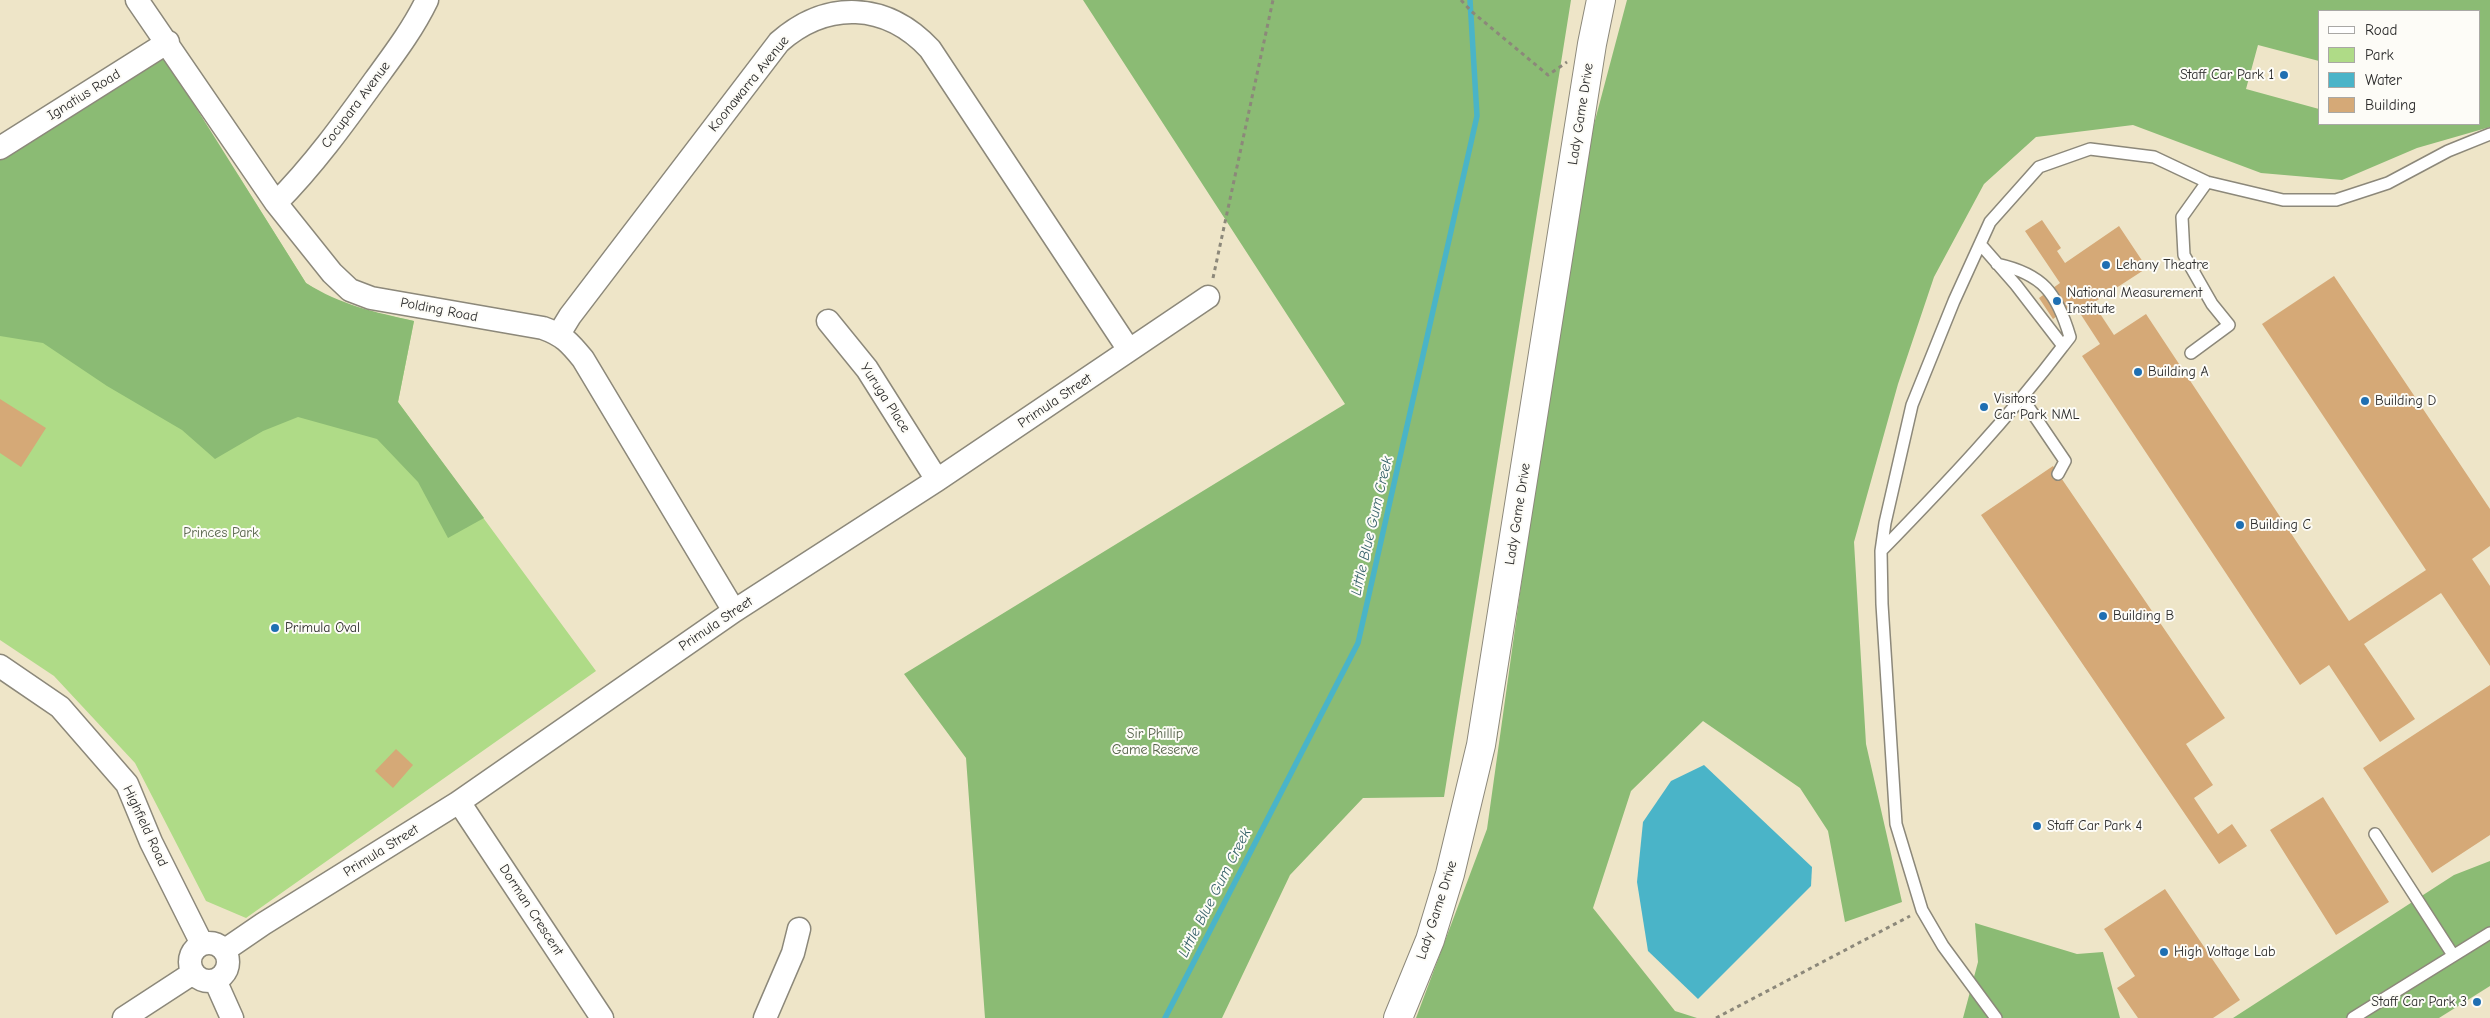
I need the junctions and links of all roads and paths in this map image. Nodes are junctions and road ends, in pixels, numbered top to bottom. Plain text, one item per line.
1 (137, 0) edge
2 (427, 0) edge
3 (1274, 0) edge
4 (1461, 0) edge
5 (1601, 0) edge
6 (168, 42) junction
7 (1592, 44) junction
8 (2490, 134) edge
9 (0, 148) edge
10 (2207, 182) junction
11 (276, 203) junction
12 (1981, 245) junction
13 (1998, 264) junction
14 (1208, 297) joint
15 (828, 321) dead end
16 (559, 334) junction
17 (2063, 346) junction
18 (1129, 350) junction
19 (2191, 353) dead end
20 (2024, 399) junction
21 (2058, 474) dead end
22 (937, 480) junction
23 (1881, 551) junction
24 (734, 611) junction
25 (0, 666) edge
26 (459, 802) junction
27 (2375, 834) dead end
28 (1922, 910) junction
29 (799, 929) dead end
30 (2490, 933) edge
31 (202, 944) junction
32 (225, 950) junction
33 (2453, 956) junction
34 (193, 973) junction
35 (215, 980) junction
36 (124, 1018) edge
37 (232, 1018) edge
38 (602, 1018) edge
39 (765, 1018) edge
40 (1398, 1018) edge
41 (1716, 1018) edge
42 (1996, 1018) edge
43 (2353, 1018) edge

1 - 6 street, Polding Road
2 - 11 street, Cocupara Avenue
3 - 14 path
4 - 7 path
5 - 7 main road, Lady Game Drive
6 - 9 street, Ignatius Road
6 - 11 street, Polding Road
7 - 40 main road, Lady Game Drive
8 - 10 lane
10 - 12 lane
10 - 19 lane
11 - 16 street, Polding Road
12 - 13 lane
12 - 23 lane
13 - 17 lane
13 - 17 lane
14 - 18 street, Primula Street
15 - 22 street, Yuruga Place
16 - 18 street, Koonawarra Avenue
16 - 24 street, Polding Road
17 - 20 lane
18 - 22 street, Primula Street
20 - 21 lane
20 - 23 lane
22 - 24 street, Primula Street
23 - 28 lane
24 - 26 street, Primula Street
25 - 31 street, Highfield Road
26 - 32 street, Primula Street
26 - 38 street, Dorman Crescent
27 - 33 lane
28 - 41 path
28 - 42 lane
29 - 39 street
30 - 33 lane
31 - 32 street
31 - 34 street
32 - 35 street
33 - 43 lane
34 - 35 street
34 - 36 street
35 - 37 street

